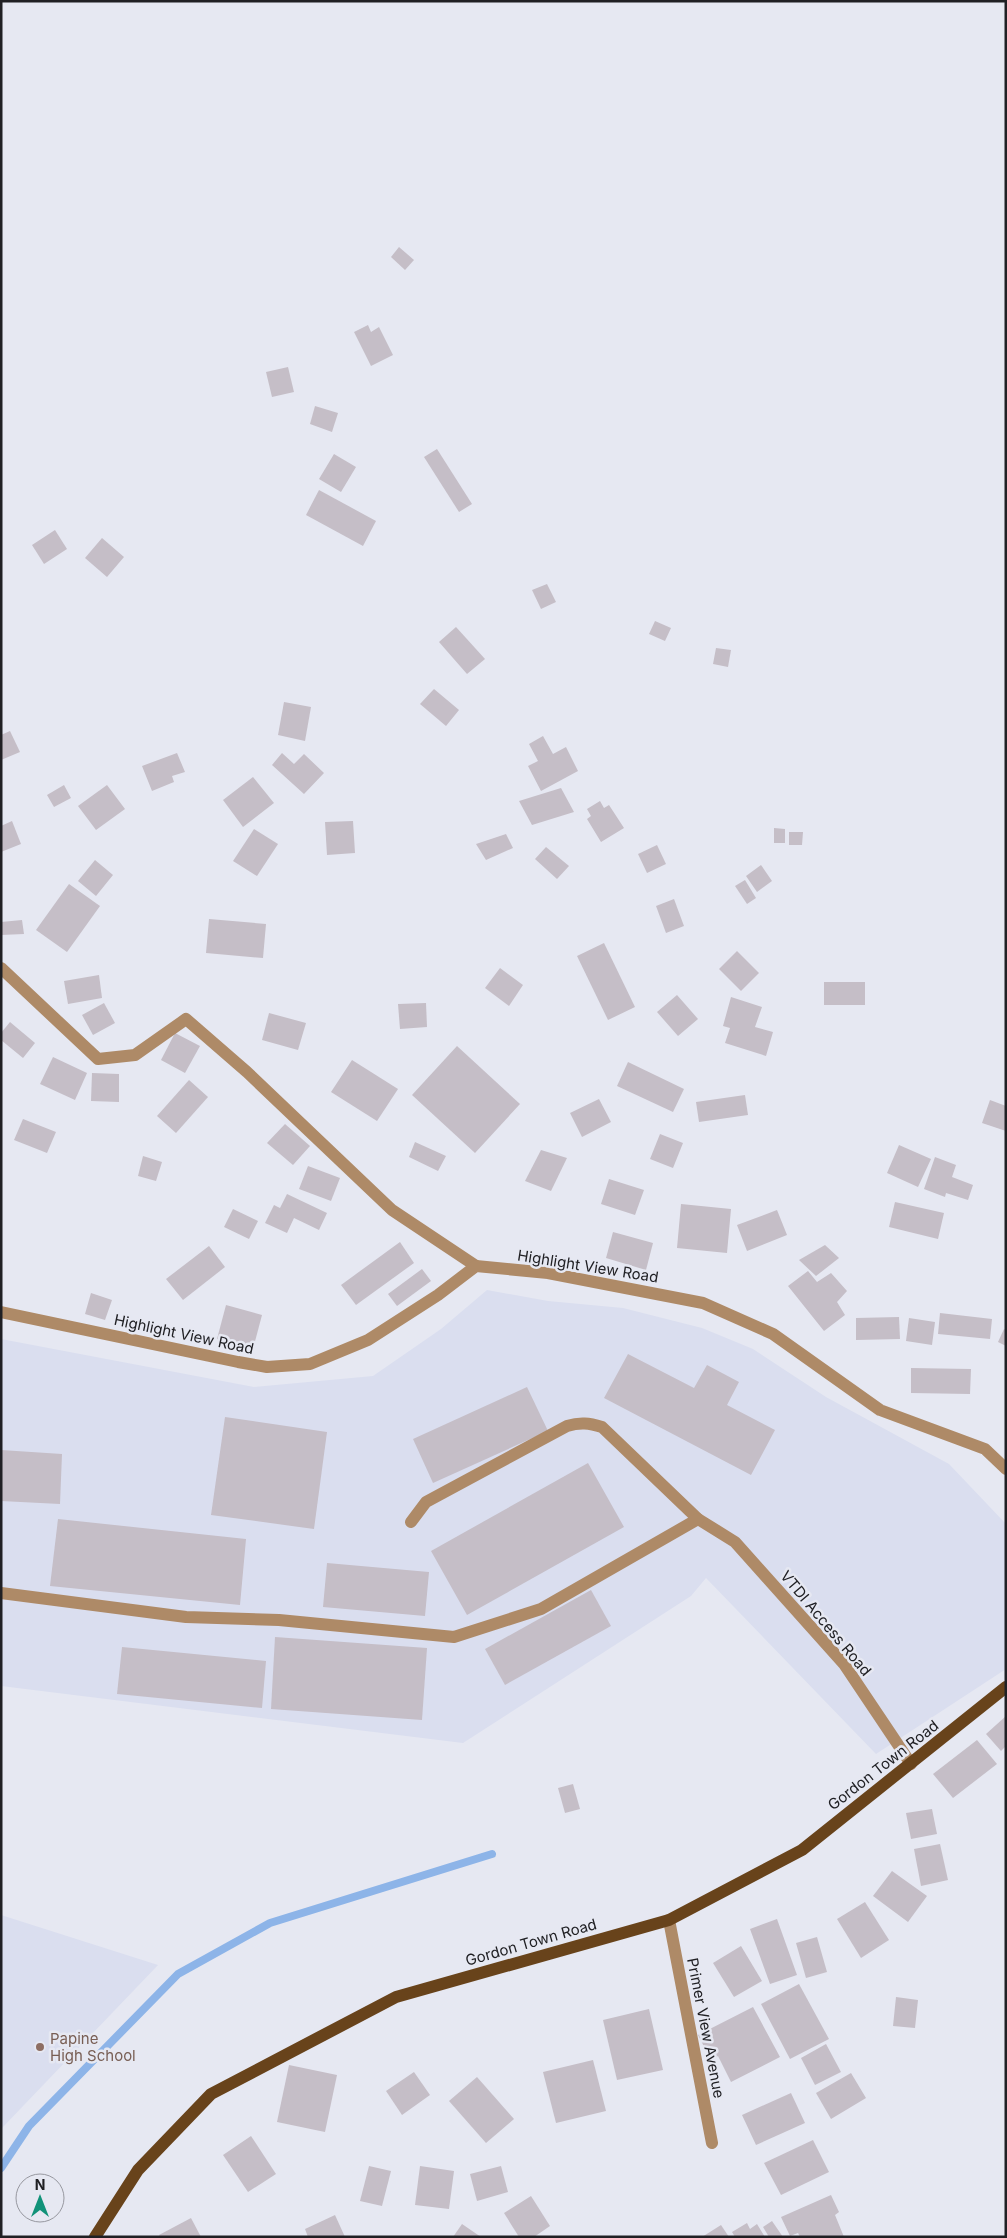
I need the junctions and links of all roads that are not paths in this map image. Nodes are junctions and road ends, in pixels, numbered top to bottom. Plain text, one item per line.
1 (1, 968) edge
2 (476, 1266) junction
3 (1, 1312) edge
4 (1006, 1469) edge
5 (698, 1519) junction
6 (411, 1522) dead end
7 (1, 1593) edge
8 (1002, 1690) edge
9 (911, 1764) junction
10 (669, 1920) junction
11 (712, 2144) dead end
12 (95, 2237) edge

1 - 2 street
2 - 3 street, Highlight View Road
2 - 4 street, Highlight View Road
5 - 6 street, VTDI Access Road
5 - 7 street
5 - 9 street, VTDI Access Road
8 - 9 main road, Gordon Town Road
9 - 10 main road, Gordon Town Road
10 - 11 street, Primer View Avenue
10 - 12 main road, Gordon Town Road

